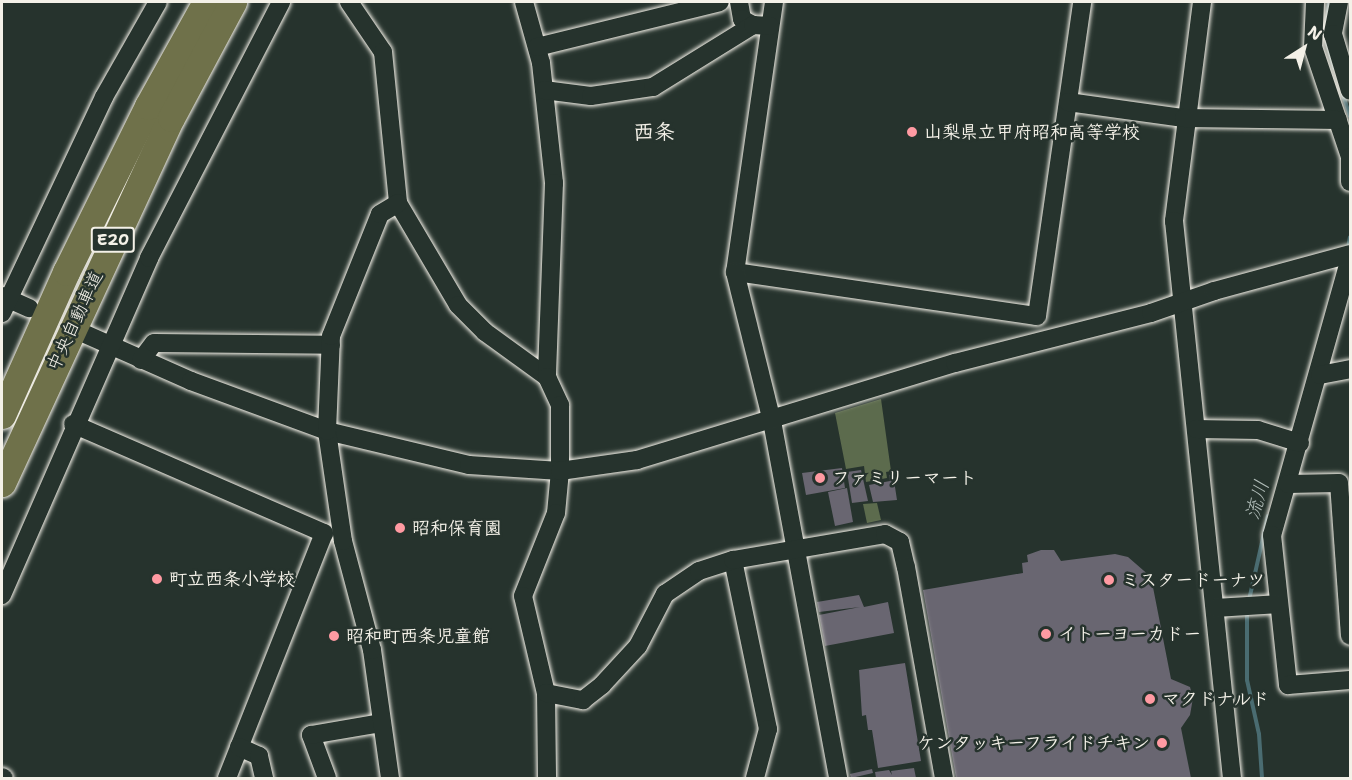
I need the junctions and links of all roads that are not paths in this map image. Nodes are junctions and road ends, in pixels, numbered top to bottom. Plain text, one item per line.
1 (158, 2) edge
2 (206, 2) edge
3 (233, 2) edge
4 (281, 2) edge
5 (349, 2) edge
6 (524, 2) edge
7 (720, 2) edge
8 (739, 2) edge
9 (774, 2) edge
10 (1082, 2) edge
11 (1202, 2) edge
12 (1315, 2) edge
13 (1339, 2) edge
14 (762, 26) junction
15 (537, 47) junction
16 (544, 90) junction
17 (1350, 91) edge
18 (1068, 102) junction
19 (1184, 118) junction
20 (1338, 120) junction
21 (1350, 182) edge
22 (398, 203) junction
23 (1350, 256) edge
24 (735, 272) junction
25 (4, 303) edge
26 (1184, 303) junction
27 (29, 308) dead end
28 (85, 334) dead end
29 (108, 345) junction
30 (331, 345) junction
31 (141, 360) junction
32 (1350, 369) edge
33 (1320, 375) junction
34 (547, 377) junction
35 (2, 415) edge
36 (772, 421) junction
37 (73, 424) junction
38 (1196, 429) junction
39 (327, 431) junction
40 (1300, 443) junction
41 (560, 471) junction
42 (2, 483) edge
43 (1288, 484) junction
44 (798, 550) junction
45 (733, 560) junction
46 (1347, 563) edge
47 (2, 595) edge
48 (1279, 604) junction
49 (1216, 608) junction
50 (1350, 636) edge
51 (1350, 680) edge
52 (546, 693) junction
53 (382, 723) junction
54 (239, 747) junction
55 (227, 778) edge
56 (264, 778) edge
57 (327, 778) edge
58 (390, 778) edge
59 (548, 778) edge
60 (755, 778) edge
61 (838, 778) edge
62 (944, 778) edge
63 (1232, 778) edge

1 - 25 street
2 - 35 highway, 中央自動車道 / E20
3 - 42 highway, 中央自動車道 / E20
4 - 29 street
5 - 22 street
6 - 15 street
7 - 15 street
8 - 14 street
9 - 14 street
10 - 18 street
11 - 19 street
12 - 20 street
13 - 17 street
14 - 16 street
14 - 24 street
15 - 16 street
16 - 34 street
18 - 19 street
18 - 24 street
19 - 20 street
19 - 26 street
20 - 21 street
22 - 30 street
22 - 34 street
23 - 26 street
23 - 33 street
24 - 36 street
25 - 27 street
26 - 36 street
26 - 38 street
28 - 29 street
29 - 31 street
29 - 37 street
30 - 31 street
30 - 39 street
31 - 39 street
32 - 33 street
33 - 40 street
34 - 41 street
36 - 41 street
36 - 44 street
37 - 47 street
37 - 54 street
38 - 40 street
38 - 49 street
39 - 41 street
39 - 53 street
40 - 43 street
41 - 52 street
43 - 46 street
43 - 48 street
44 - 45 street
44 - 61 street
44 - 62 street
45 - 52 street
45 - 60 street
46 - 50 street
48 - 49 street
48 - 51 street
49 - 63 street
52 - 59 street
53 - 57 street
53 - 58 street
54 - 55 street
54 - 56 street

